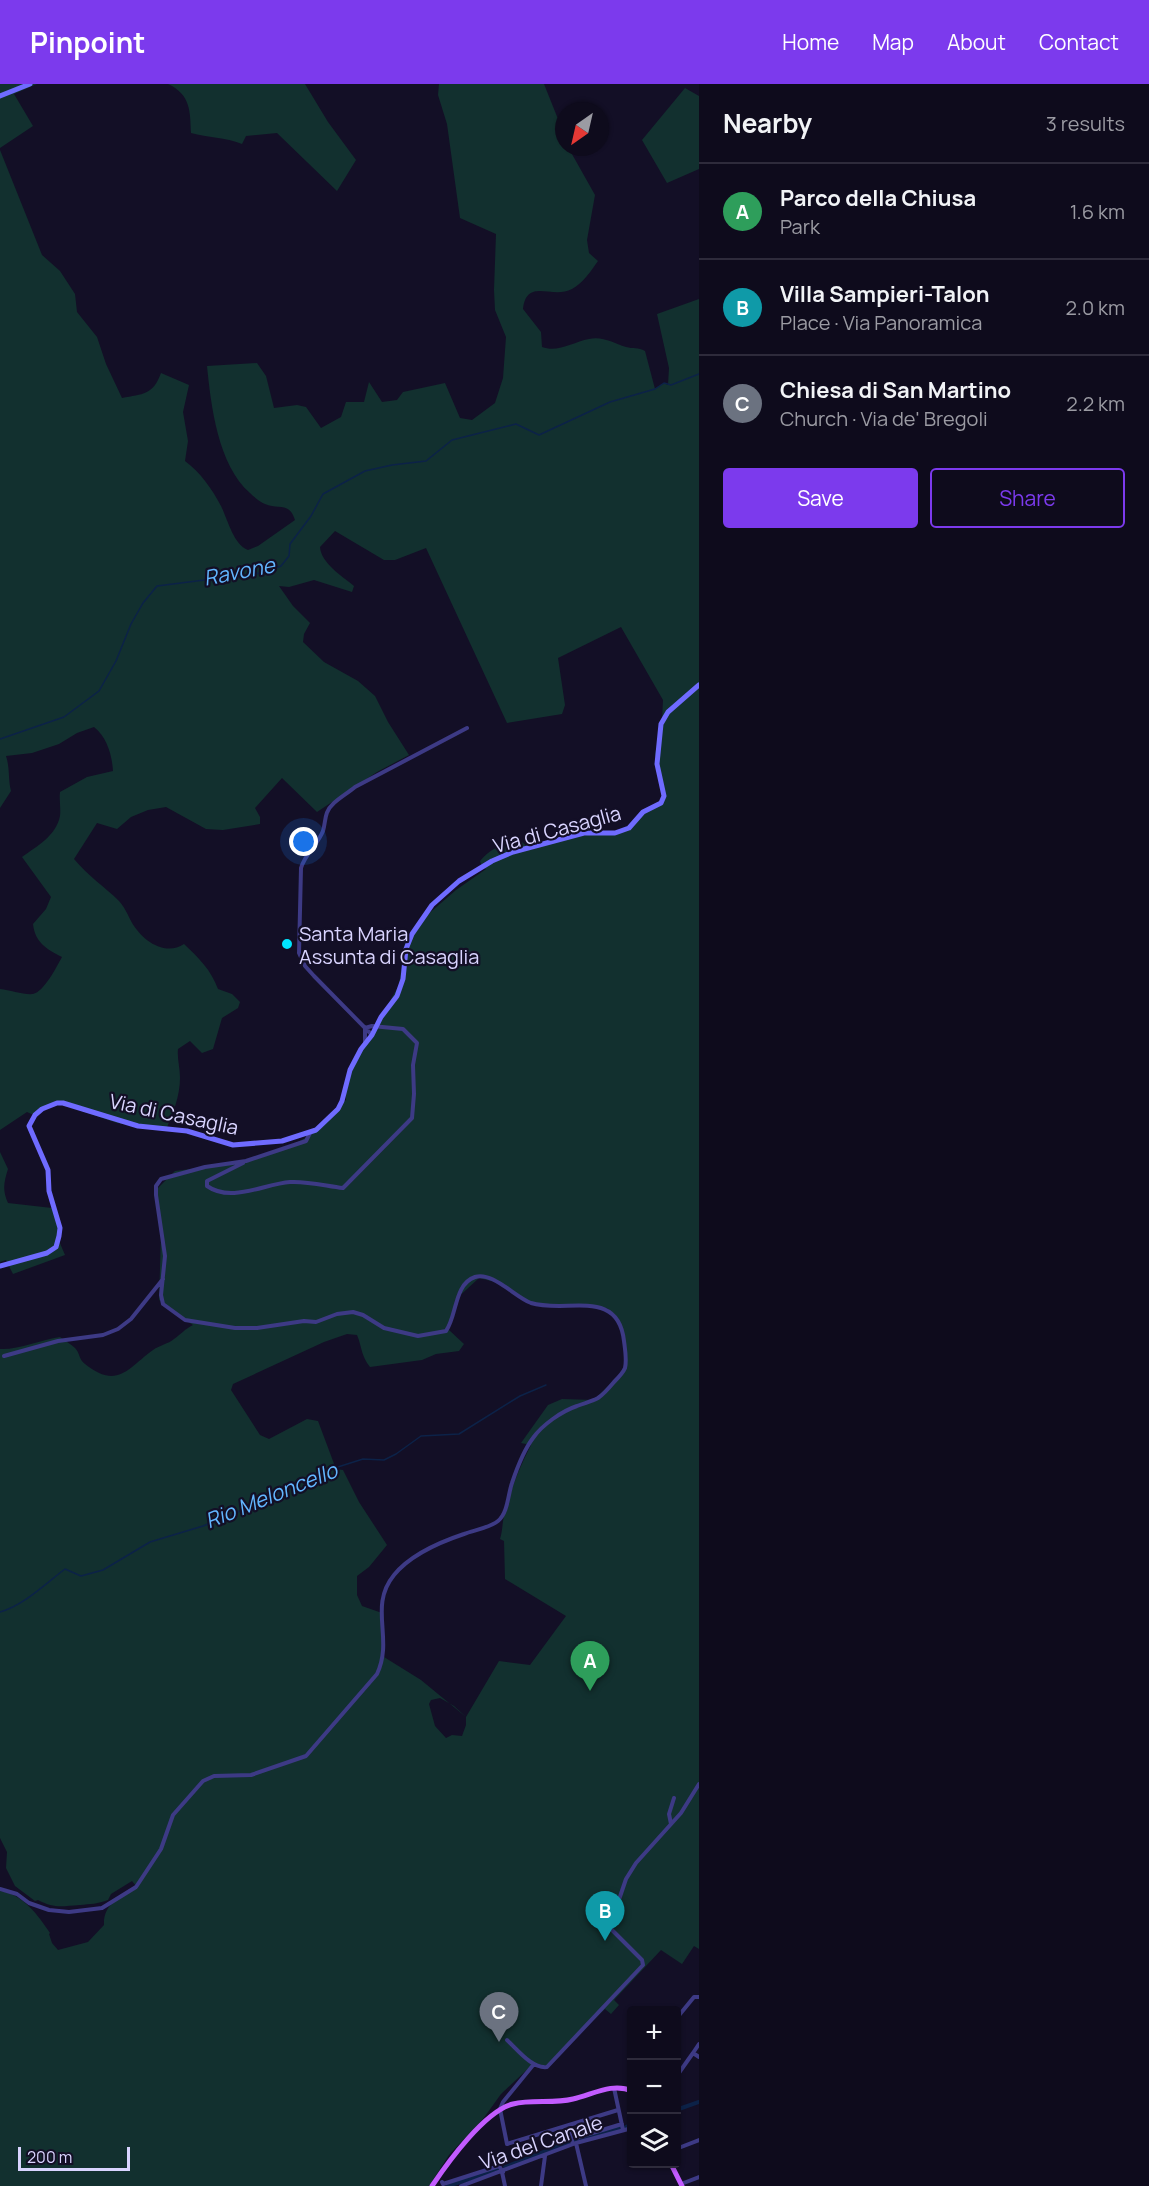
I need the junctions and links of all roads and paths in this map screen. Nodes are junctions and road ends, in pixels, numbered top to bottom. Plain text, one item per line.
1 (30, 84) edge
2 (0, 96) edge
3 (699, 685) edge
4 (467, 728) dead end
5 (376, 1027) junction
6 (365, 1028) junction
7 (372, 1035) junction
8 (364, 1044) junction
9 (310, 1133) junction
10 (246, 1161) junction
11 (0, 1266) edge
12 (163, 1279) junction
13 (4, 1356) dead end
14 (699, 1784) edge
15 (674, 1798) dead end
16 (671, 1824) junction
17 (0, 1889) edge
18 (699, 1997) edge
19 (681, 2012) edge
20 (507, 2040) dead end
21 (699, 2044) edge
22 (693, 2053) junction
23 (699, 2057) edge
24 (534, 2064) junction
25 (681, 2071) edge
26 (614, 2088) junction
27 (627, 2088) edge
28 (500, 2109) junction
29 (618, 2110) junction
30 (622, 2124) junction
31 (567, 2126) junction
32 (627, 2129) edge
33 (623, 2130) junction
34 (699, 2140) edge
35 (575, 2142) junction
36 (681, 2147) edge
37 (545, 2155) junction
38 (674, 2168) edge
39 (503, 2172) junction
40 (699, 2177) edge
41 (442, 2182) dead end
42 (683, 2185) edge
43 (432, 2186) edge
44 (461, 2186) edge
45 (505, 2186) edge
46 (541, 2186) edge
47 (586, 2186) edge

1 - 2 street
3 - 5 street, Via di Casaglia
4 - 6 street
5 - 6 street
5 - 7 street, Via di Casaglia
5 - 10 street
6 - 7 street
6 - 8 street
7 - 8 street, Via di Casaglia
8 - 9 street, Via di Casaglia
9 - 10 street
9 - 11 street, Via di Casaglia
10 - 12 street
12 - 13 street
12 - 17 street
14 - 16 street
15 - 16 street
16 - 24 street
18 - 19 street
20 - 24 street
21 - 22 street
22 - 23 street
22 - 25 street
24 - 28 street
26 - 27 main road
26 - 28 main road
26 - 29 street
28 - 31 street
28 - 43 main road
29 - 30 street
29 - 31 street
30 - 33 street
30 - 35 street
31 - 35 street
32 - 33 street, Via del Canale
33 - 35 street, Via del Canale
34 - 36 street
35 - 37 street, Via del Canale
35 - 47 street
37 - 39 street, Via del Canale
37 - 46 street
38 - 42 main road
39 - 41 street
39 - 44 street, Via del Canale
39 - 45 street
40 - 42 street

